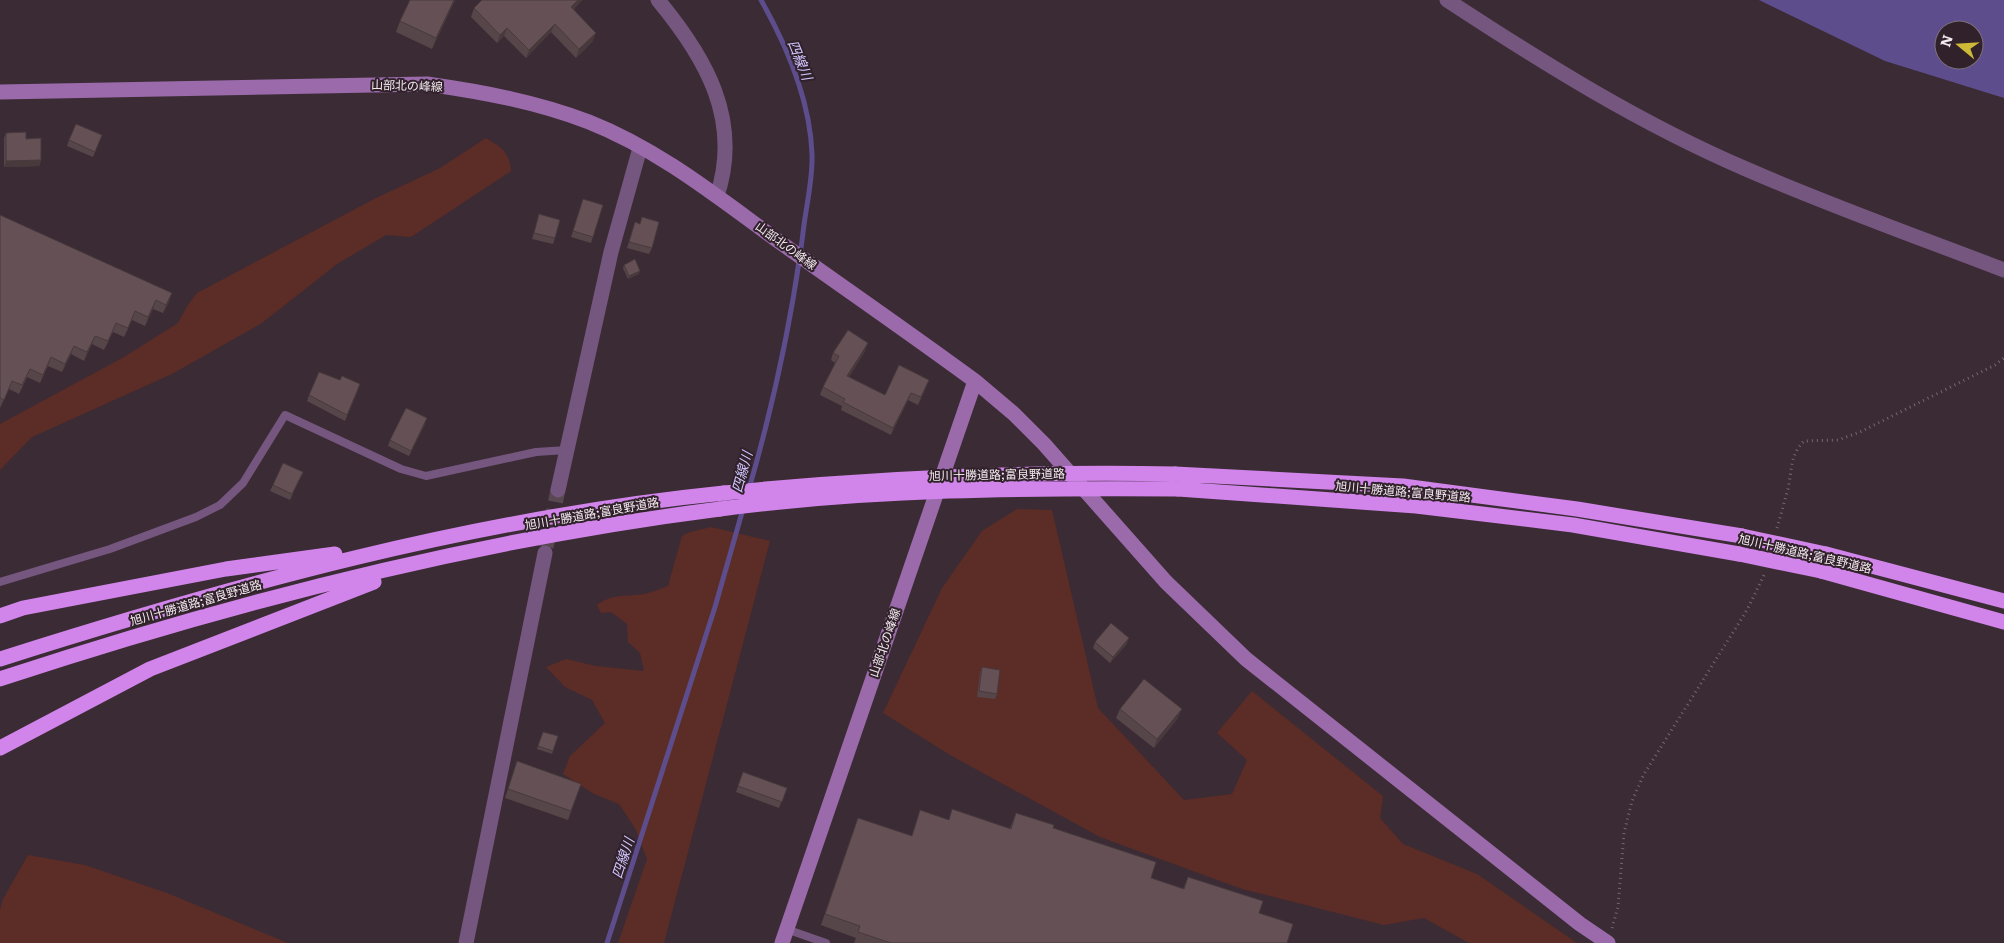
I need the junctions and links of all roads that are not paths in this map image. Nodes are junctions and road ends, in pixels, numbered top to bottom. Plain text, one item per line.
1 (658, 0) edge
2 (1446, 0) edge
3 (0, 92) edge
4 (640, 148) junction
5 (717, 196) junction
6 (2004, 270) edge
7 (975, 381) junction
8 (567, 450) junction
9 (558, 490) tunnel mouth
10 (422, 542) junction
11 (545, 554) tunnel mouth
12 (424, 563) junction
13 (0, 582) edge
14 (2004, 601) edge
15 (0, 616) edge
16 (2004, 622) edge
17 (0, 659) edge
18 (0, 679) edge
19 (0, 748) edge
20 (784, 936) edge
21 (1609, 938) edge
22 (466, 943) edge
23 (826, 943) edge

1 - 5 street
2 - 6 street
3 - 4 main road, 山部北の峰線
4 - 5 main road, 山部北の峰線
4 - 8 street
5 - 7 main road, 山部北の峰線
7 - 20 main road, 山部北の峰線
7 - 21 main road
8 - 9 street
8 - 13 lane
10 - 14 highway, 旭川十勝道路;富良野道路, bridge
10 - 15 highway
10 - 17 highway, 旭川十勝道路;富良野道路
11 - 22 street
12 - 16 highway, 旭川十勝道路;富良野道路, bridge
12 - 18 highway, 旭川十勝道路;富良野道路
12 - 19 highway
20 - 23 lane

